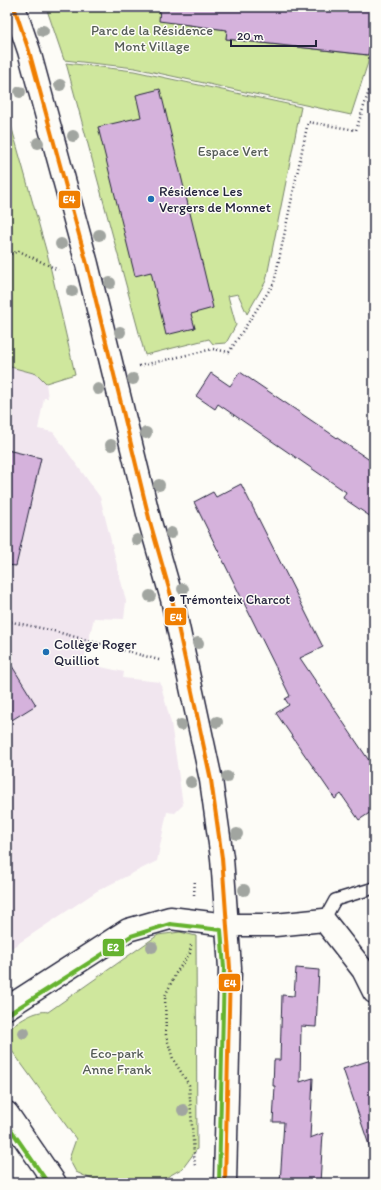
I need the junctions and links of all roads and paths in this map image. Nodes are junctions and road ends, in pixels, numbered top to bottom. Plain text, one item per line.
1 (14, 7) edge
2 (374, 76) edge
3 (7, 254) edge
4 (58, 270) dead end
5 (113, 372) junction
6 (7, 621) edge
7 (185, 661) junction
8 (195, 879) dead end
9 (374, 888) edge
10 (324, 920) junction
11 (192, 921) junction
12 (227, 925) junction
13 (374, 992) edge
14 (7, 1008) edge
15 (7, 1113) edge
16 (195, 1167) dead end
17 (55, 1183) edge
18 (225, 1183) edge

1 - 5 street
2 - 5 path
3 - 4 path
5 - 7 street
6 - 7 path
7 - 12 street
8 - 11 path
9 - 10 lane
10 - 12 street
10 - 13 street
11 - 12 street
11 - 14 street
11 - 16 path
12 - 18 street
15 - 17 street

